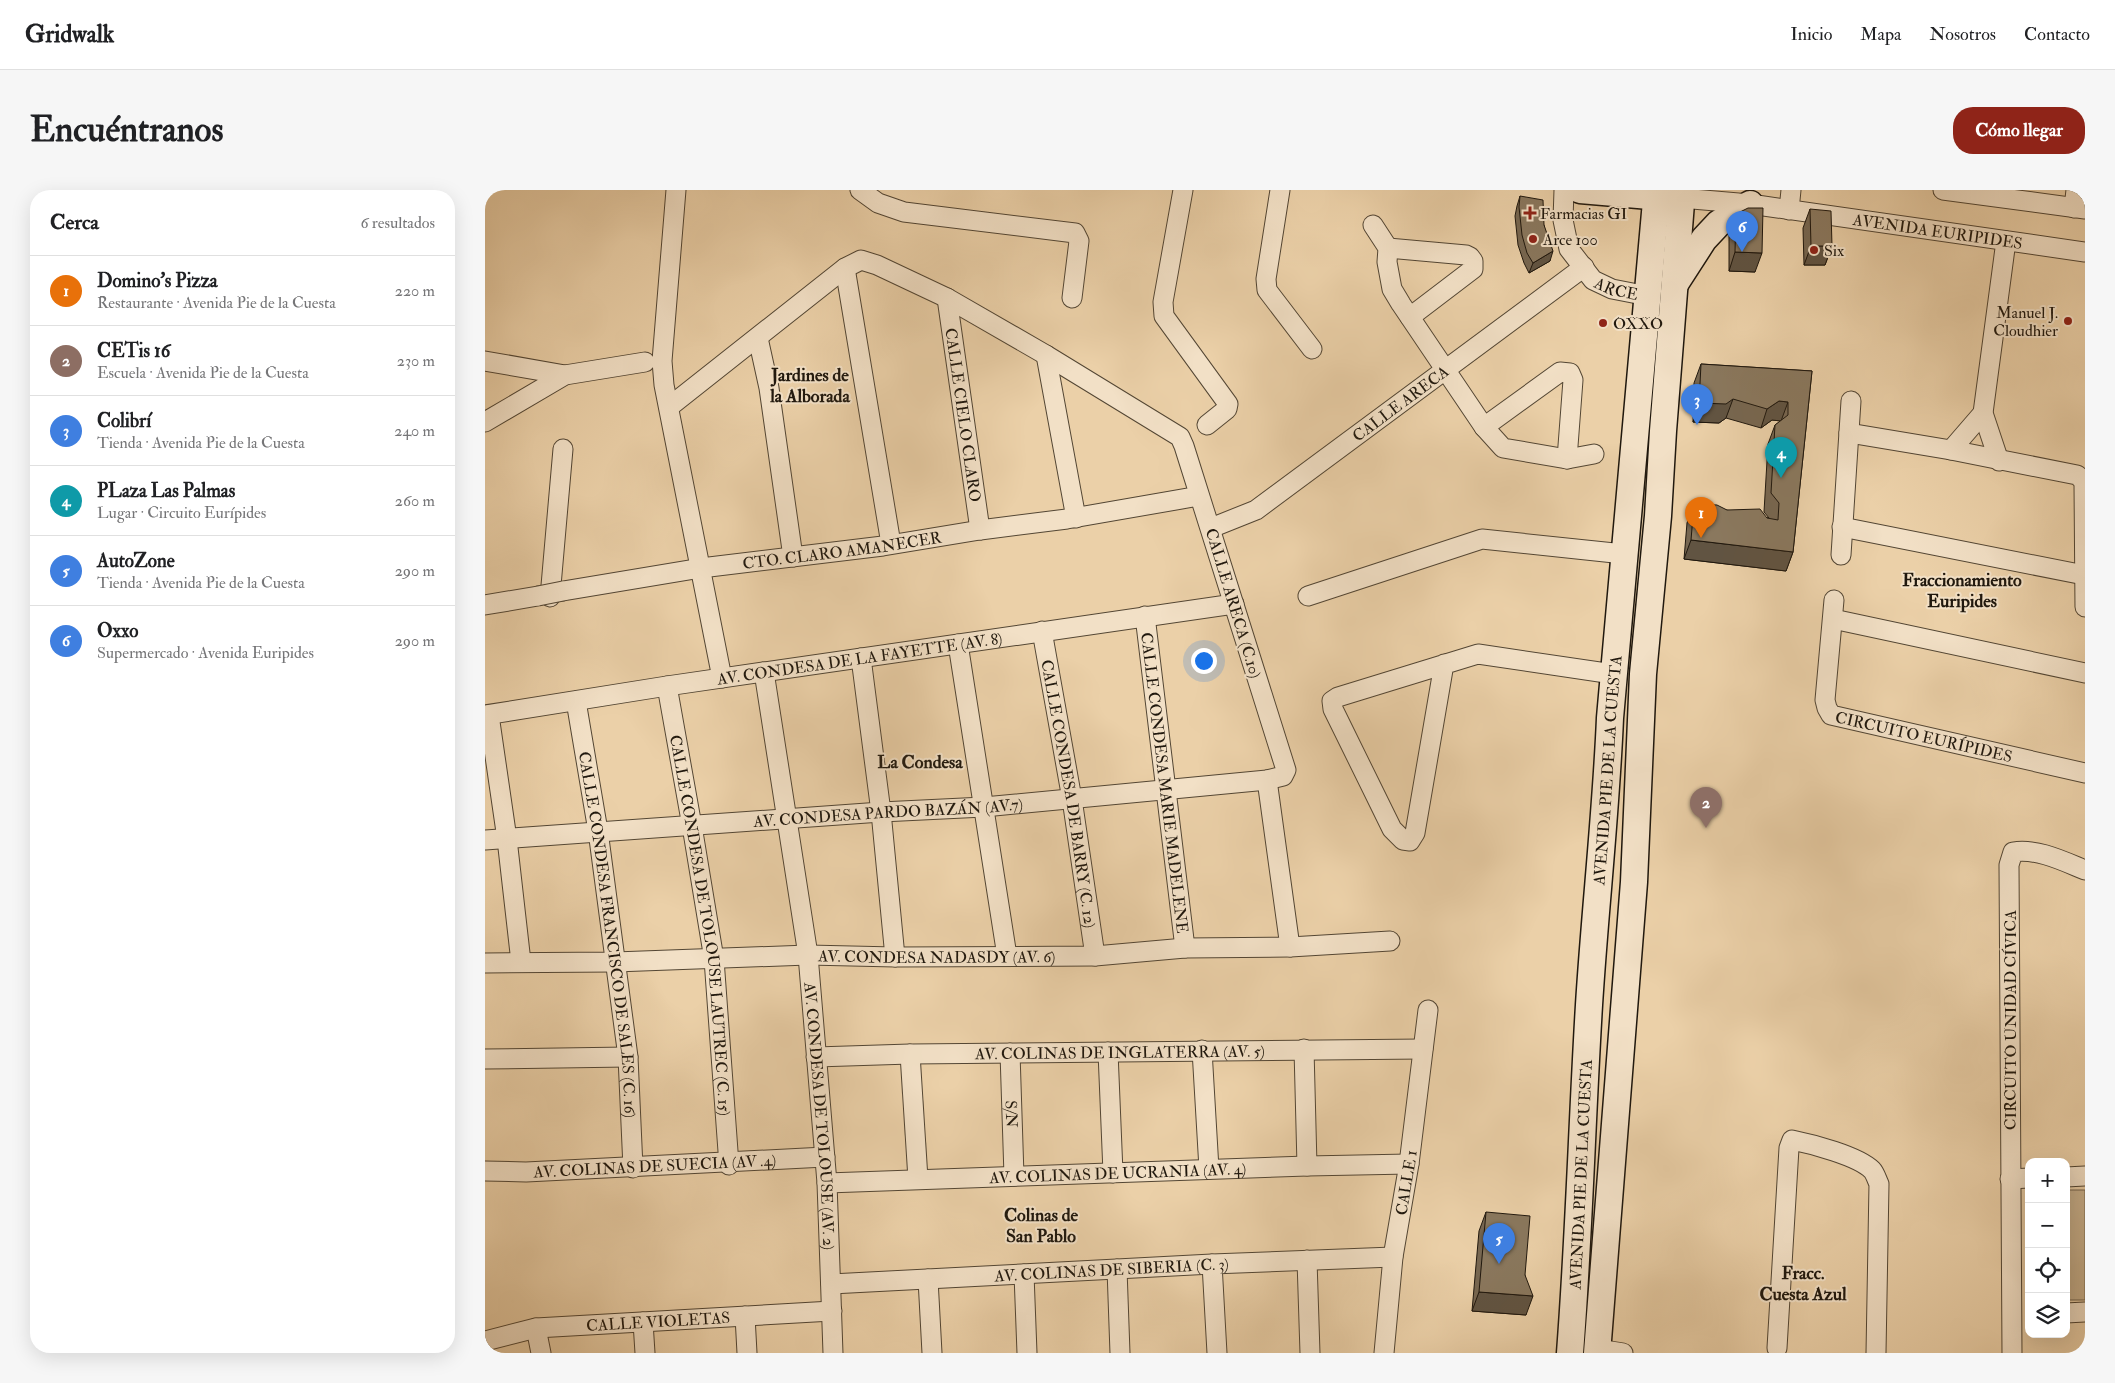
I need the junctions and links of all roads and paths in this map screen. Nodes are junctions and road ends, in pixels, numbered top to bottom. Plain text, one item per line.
1 (676, 190) edge
2 (860, 190) edge
3 (1183, 190) edge
4 (1280, 190) edge
5 (1564, 190) edge
6 (1579, 190) edge
7 (1791, 190) edge
8 (1943, 190) edge
9 (1669, 194) edge
10 (2078, 202) edge
11 (1750, 204) junction
12 (1789, 210) junction
13 (1373, 225) dead end
14 (2006, 241) junction
15 (1388, 248) junction
16 (2085, 252) edge
17 (1584, 267) junction
18 (845, 268) junction
19 (1674, 284) junction
20 (1648, 296) junction
21 (947, 298) junction
22 (1073, 298) dead end
23 (1410, 317) junction
24 (758, 338) junction
25 (1312, 349) dead end
26 (1046, 356) junction
27 (485, 361) edge
28 (645, 362) dead end
29 (1447, 370) junction
30 (565, 375) junction
31 (1851, 401) dead end
32 (669, 407) junction
33 (1983, 413) junction
34 (485, 422) edge
35 (1207, 425) dead end
36 (1484, 427) junction
37 (1849, 433) junction
38 (563, 449) dead end
39 (1951, 450) junction
40 (1594, 454) dead end
41 (1567, 459) junction
42 (1999, 461) junction
43 (1199, 496) junction
44 (1076, 518) junction
45 (1842, 527) junction
46 (1211, 528) junction
47 (980, 530) junction
48 (891, 544) junction
49 (1624, 554) junction
50 (1841, 555) dead end
51 (793, 557) junction
52 (701, 568) junction
53 (2084, 575) edge
54 (551, 595) junction
55 (1309, 596) dead end
56 (1834, 600) dead end
57 (1234, 604) junction
58 (485, 605) edge
59 (2085, 607) edge
60 (1145, 616) junction
61 (1833, 619) junction
62 (1042, 631) junction
63 (958, 644) junction
64 (861, 658) junction
65 (1444, 664) junction
66 (764, 672) junction
67 (2085, 673) edge
68 (1613, 674) junction
69 (723, 678) junction
70 (667, 686) junction
71 (576, 701) junction
72 (487, 715) edge
73 (1286, 770) joint
74 (2085, 773) edge
75 (1267, 780) junction
76 (1167, 790) junction
77 (1073, 799) junction
78 (984, 807) junction
79 (881, 812) junction
80 (787, 818) junction
81 (693, 826) junction
82 (598, 831) junction
83 (507, 839) junction
84 (485, 840) edge
85 (2085, 870) edge
86 (1390, 941) dead end
87 (1290, 947) junction
88 (1185, 948) junction
89 (808, 954) junction
90 (1007, 956) junction
91 (1095, 956) junction
92 (895, 957) junction
93 (714, 959) junction
94 (521, 962) junction
95 (615, 962) junction
96 (485, 963) edge
97 (1428, 1010) dead end
98 (1304, 1049) junction
99 (1423, 1049) junction
100 (1202, 1050) junction
101 (1107, 1052) junction
102 (1010, 1053) junction
103 (910, 1054) junction
104 (628, 1057) junction
105 (816, 1057) junction
106 (485, 1059) edge
107 (825, 1156) junction
108 (729, 1163) junction
109 (1409, 1164) junction
110 (1307, 1166) junction
111 (633, 1167) junction
112 (1209, 1169) junction
113 (485, 1171) edge
114 (1113, 1173) junction
115 (1014, 1176) junction
116 (2085, 1176) edge
117 (2070, 1177) edge
118 (2020, 1179) edge
119 (918, 1180) junction
120 (827, 1183) junction
121 (1393, 1257) junction
122 (1307, 1260) junction
123 (1212, 1264) junction
124 (1117, 1269) junction
125 (1024, 1274) junction
126 (928, 1279) junction
127 (831, 1284) junction
128 (832, 1311) junction
129 (2085, 1312) edge
130 (2070, 1314) edge
131 (745, 1316) junction
132 (2021, 1316) edge
133 (643, 1322) junction
134 (536, 1328) junction
135 (485, 1341) edge
136 (1598, 1351) edge
137 (1778, 1351) edge
138 (541, 1353) edge
139 (645, 1353) edge
140 (747, 1353) edge
141 (833, 1353) edge
142 (932, 1353) edge
143 (1027, 1353) edge
144 (1121, 1353) edge
145 (1217, 1353) edge
146 (1310, 1353) edge
147 (1384, 1353) edge
148 (1570, 1353) edge
149 (1623, 1353) edge
150 (1875, 1353) edge
151 (2012, 1353) edge

1 - 32 street
2 - 22 street
3 - 35 street
4 - 25 street
5 - 17 street, ARCE
6 - 9 main road
7 - 12 street
8 - 10 street
9 - 11 street, AVENIDA EURIPIDES
9 - 19 main road, AVENIDA PIE DE LA CUESTA
9 - 20 main road, AVENIDA PIE DE LA CUESTA
11 - 12 street, AVENIDA EURIPIDES
11 - 19 main road
12 - 14 street, AVENIDA EURIPIDES
13 - 15 street
14 - 16 street, AVENIDA EURIPIDES
14 - 33 street
15 - 23 street
15 - 23 street
17 - 20 street, ARCE
17 - 29 street, CALLE ARECA
18 - 21 street
18 - 24 street
18 - 48 street
19 - 136 main road, AVENIDA PIE DE LA CUESTA
20 - 49 main road, AVENIDA PIE DE LA CUESTA
21 - 26 street
21 - 47 street, CALLE CIELO CLARO
23 - 29 street
24 - 32 street
24 - 51 street
26 - 43 street, CALLE ARECA (C.10)
26 - 44 street
27 - 30 street
28 - 30 street
29 - 36 street
29 - 46 street, CALLE ARECA
30 - 34 street
31 - 37 street
32 - 52 street
33 - 39 street
33 - 42 street
36 - 41 street
36 - 41 street
37 - 39 street
37 - 45 street
38 - 54 street
39 - 42 street
40 - 41 street
42 - 53 street
43 - 44 street, CTO. CLARO AMANECER
43 - 46 street, CALLE ARECA (C.10)
44 - 47 street, CTO. CLARO AMANECER
45 - 50 street
45 - 53 street
46 - 57 street, CALLE ARECA (C.10)
47 - 48 street, CTO. CLARO AMANECER
48 - 51 street, CTO. CLARO AMANECER
49 - 55 street
49 - 68 main road, AVENIDA PIE DE LA CUESTA
51 - 52 street, CTO. CLARO AMANECER
52 - 54 street, CTO. CLARO AMANECER
52 - 69 street
53 - 59 street
54 - 58 street, CTO. CLARO AMANECER
56 - 61 street, CIRCUITO EURÍPIDES
57 - 60 street, AV. CONDESA DE LA FAYETTE (AV. 8)
57 - 73 street, CALLE ARECA (C.10)
60 - 62 street, AV. CONDESA DE LA FAYETTE (AV. 8)
60 - 76 street, CALLE CONDESA MARIE MADELENE
61 - 67 street
61 - 74 street, CIRCUITO EURÍPIDES
62 - 63 street, AV. CONDESA DE LA FAYETTE (AV. 8)
62 - 77 street, CALLE CONDESA DE BARRY (C. 12)
63 - 64 street, AV. CONDESA DE LA FAYETTE (AV. 8)
63 - 78 street
64 - 66 street, AV. CONDESA DE LA FAYETTE (AV. 8)
64 - 79 street
65 - 65 street
65 - 68 street
66 - 69 street, AV. CONDESA DE LA FAYETTE (AV. 8)
66 - 80 street, AV. CONDESA DE TOLOUSE (AV. 2)
68 - 148 main road, AVENIDA PIE DE LA CUESTA
69 - 70 street, AV. CONDESA DE LA FAYETTE (AV. 8)
70 - 71 street, AV. CONDESA DE LA FAYETTE (AV. 8)
70 - 81 street, CALLE CONDESA DE TOLOUSE LAUTREC (C. 15)
71 - 72 street, AV. CONDESA DE LA FAYETTE (AV. 8)
71 - 82 street, CALLE CONDESA FRANCISCO DE SALES (C. 16)
72 - 83 street
73 - 75 street, AV. CONDESA PARDO BAZÁN (AV.7)
75 - 76 street, AV. CONDESA PARDO BAZÁN (AV.7)
75 - 87 street
76 - 77 street, AV. CONDESA PARDO BAZÁN (AV.7)
76 - 88 street, CALLE CONDESA MARIE MADELENE
77 - 78 street, AV. CONDESA PARDO BAZÁN (AV.7)
77 - 91 street, CALLE CONDESA DE BARRY (C. 12)
78 - 79 street, AV. CONDESA PARDO BAZÁN (AV.7)
78 - 90 street
79 - 80 street, AV. CONDESA PARDO BAZÁN (AV.7)
79 - 92 street
80 - 81 street, AV. CONDESA PARDO BAZÁN (AV.7)
80 - 89 street, AV. CONDESA DE TOLOUSE (AV. 2)
81 - 82 street, AV. CONDESA PARDO BAZÁN (AV.7)
81 - 93 street, CALLE CONDESA DE TOLOUSE LAUTREC (C. 15)
82 - 83 street, AV. CONDESA PARDO BAZÁN (AV.7)
82 - 95 street, CALLE CONDESA FRANCISCO DE SALES (C. 16)
83 - 84 street, AV. CONDESA PARDO BAZÁN (AV.7)
83 - 94 street
85 - 118 street, CIRCUITO UNIDAD CÍVICA
86 - 87 street, AV. CONDESA NADASDY (AV. 6)
87 - 88 street, AV. CONDESA NADASDY (AV. 6)
88 - 91 street, AV. CONDESA NADASDY (AV. 6)
89 - 92 street, AV. CONDESA NADASDY (AV. 6)
89 - 93 street, AV. CONDESA NADASDY (AV. 6)
89 - 105 street, AV. CONDESA DE TOLOUSE (AV. 2)
90 - 91 street, AV. CONDESA NADASDY (AV. 6)
90 - 92 street, AV. CONDESA NADASDY (AV. 6)
93 - 95 street, AV. CONDESA NADASDY (AV. 6)
93 - 108 street, CALLE CONDESA DE TOLOUSE LAUTREC (C. 15)
94 - 95 street, AV. CONDESA NADASDY (AV. 6)
94 - 96 street, AV. CONDESA NADASDY (AV. 6)
95 - 104 street, CALLE CONDESA FRANCISCO DE SALES (C. 16)
97 - 99 street, CALLE 1
98 - 99 street, AV. COLINAS DE INGLATERRA (AV. 5)
98 - 100 street, AV. COLINAS DE INGLATERRA (AV. 5)
98 - 110 street
99 - 109 street, CALLE 1
100 - 101 street, AV. COLINAS DE INGLATERRA (AV. 5)
100 - 112 street
101 - 102 street, AV. COLINAS DE INGLATERRA (AV. 5)
101 - 114 street
102 - 103 street, AV. COLINAS DE INGLATERRA (AV. 5)
102 - 115 street, S/N
103 - 105 street, AV. COLINAS DE INGLATERRA (AV. 5)
103 - 119 street
104 - 106 street
104 - 111 street, CALLE CONDESA FRANCISCO DE SALES (C. 16)
105 - 107 street, AV. CONDESA DE TOLOUSE (AV. 2)
107 - 108 street, AV. COLINAS DE SUECIA (AV .4)
107 - 120 street, AV. CONDESA DE TOLOUSE (AV. 2)
108 - 111 street, AV. COLINAS DE SUECIA (AV .4)
109 - 110 street, AV. COLINAS DE UCRANIA (AV. 4)
109 - 121 street, CALLE 1
110 - 112 street, AV. COLINAS DE UCRANIA (AV. 4)
111 - 113 street, AV. COLINAS DE SUECIA (AV .4)
112 - 114 street, AV. COLINAS DE UCRANIA (AV. 4)
114 - 115 street, AV. COLINAS DE UCRANIA (AV. 4)
115 - 119 street, AV. COLINAS DE UCRANIA (AV. 4)
116 - 117 street
118 - 132 street, CIRCUITO UNIDAD CÍVICA
119 - 120 street, AV. COLINAS DE UCRANIA (AV. 4)
120 - 127 street, AV. CONDESA DE TOLOUSE (AV. 2)
121 - 122 street, AV. COLINAS DE SIBERIA (C. 3)
121 - 147 street, CALLE 1
122 - 123 street, AV. COLINAS DE SIBERIA (C. 3)
122 - 146 street
123 - 124 street, AV. COLINAS DE SIBERIA (C. 3)
123 - 145 street
124 - 125 street, AV. COLINAS DE SIBERIA (C. 3)
124 - 144 street
125 - 126 street, AV. COLINAS DE SIBERIA (C. 3)
125 - 143 street
126 - 127 street, AV. COLINAS DE SIBERIA (C. 3)
126 - 142 street
127 - 128 street, AV. CONDESA DE TOLOUSE (AV. 2)
128 - 131 street, CALLE VIOLETAS
128 - 141 street, AV. CONDESA DE TOLOUSE (AV. 2)
129 - 130 street
131 - 133 street, CALLE VIOLETAS
131 - 140 street
132 - 151 street, CIRCUITO UNIDAD CÍVICA
133 - 134 street, CALLE VIOLETAS
133 - 139 street
134 - 135 street, CALLE VIOLETAS
134 - 138 street
136 - 149 street
137 - 150 street

